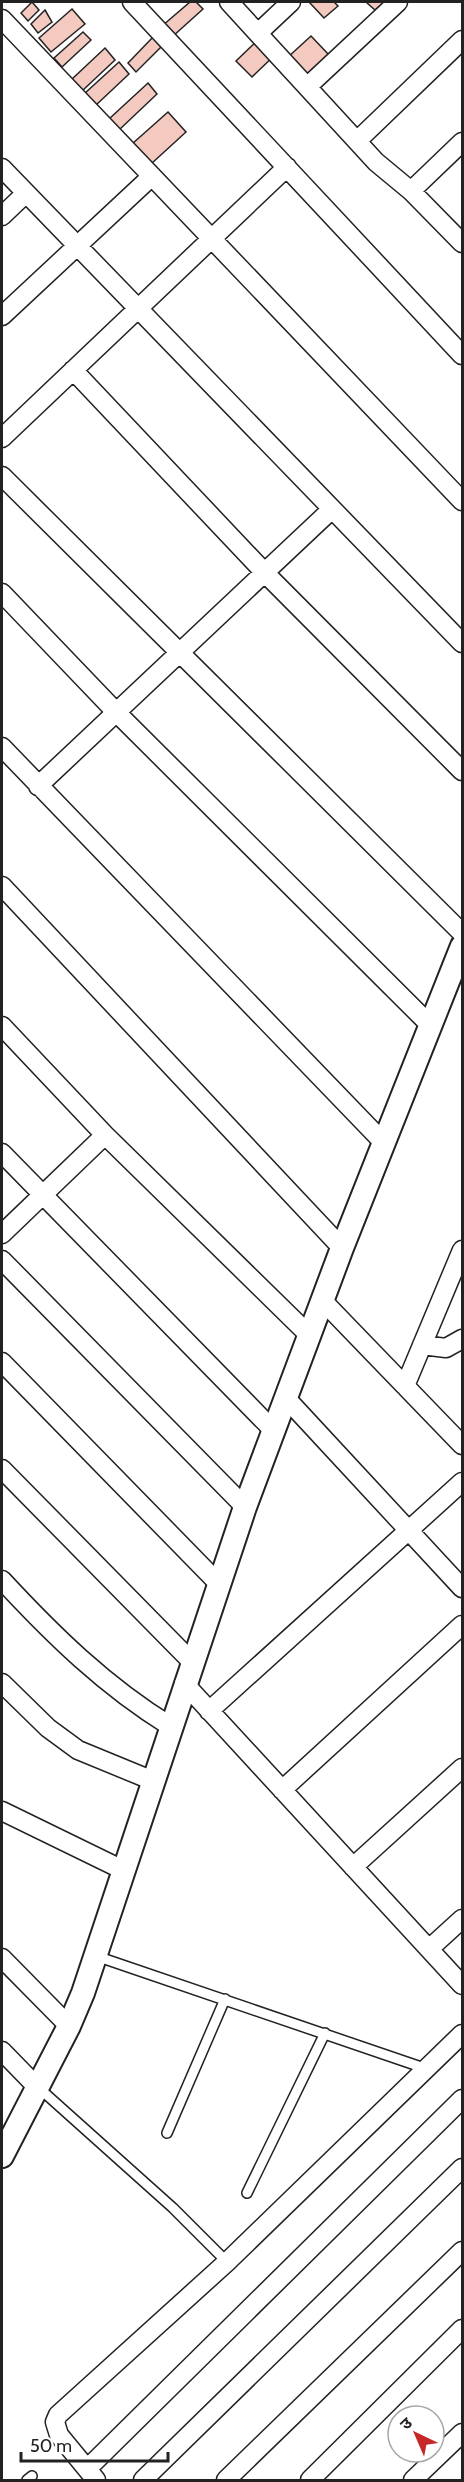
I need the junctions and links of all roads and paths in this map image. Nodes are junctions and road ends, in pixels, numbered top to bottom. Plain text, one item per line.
1 (132, 2) edge
2 (229, 2) edge
3 (291, 2) edge
4 (398, 2) edge
5 (2, 19) edge
6 (258, 33) junction
7 (462, 40) edge
8 (308, 86) junction
9 (358, 140) junction
10 (462, 141) edge
11 (287, 167) junction
12 (2, 168) edge
13 (152, 176) junction
14 (411, 191) junction
15 (25, 194) junction
16 (2, 216) edge
17 (212, 239) junction
18 (462, 240) edge
19 (76, 247) junction
20 (137, 309) junction
21 (2, 316) edge
22 (462, 355) edge
23 (73, 370) junction
24 (2, 438) edge
25 (2, 476) edge
26 (462, 501) edge
27 (332, 509) junction
28 (266, 573) junction
29 (2, 593) edge
30 (462, 643) edge
31 (179, 653) junction
32 (115, 711) junction
33 (2, 747) edge
34 (462, 771) edge
35 (38, 786) junction
36 (2, 886) edge
37 (462, 933) edge
38 (462, 946) edge
39 (430, 1025) junction
40 (2, 1026) edge
41 (105, 1135) junction
42 (384, 1143) junction
43 (2, 1153) edge
44 (42, 1197) junction
45 (2, 1234) edge
46 (342, 1248) junction
47 (462, 1250) edge
48 (2, 1260) edge
49 (322, 1300) junction
50 (310, 1336) junction
51 (462, 1338) edge
52 (422, 1345) junction
53 (2, 1362) edge
54 (405, 1386) junction
55 (285, 1397) junction
56 (273, 1430) junction
57 (462, 1445) edge
58 (2, 1469) edge
59 (462, 1482) edge
60 (244, 1507) junction
61 (409, 1530) junction
62 (2, 1580) edge
63 (218, 1583) junction
64 (462, 1588) edge
65 (462, 1625) edge
66 (192, 1661) junction
67 (2, 1683) edge
68 (184, 1683) junction
69 (209, 1711) junction
70 (170, 1726) junction
71 (462, 1768) edge
72 (151, 1780) junction
73 (282, 1790) junction
74 (5, 1811) edge
75 (353, 1867) junction
76 (123, 1870) junction
77 (462, 1919) edge
78 (429, 1949) junction
79 (96, 1956) junction
80 (2, 1958) edge
81 (462, 1985) edge
82 (225, 1999) junction
83 (69, 2026) junction
84 (325, 2033) junction
85 (462, 2034) edge
86 (2, 2051) edge
87 (427, 2069) junction
88 (37, 2087) junction
89 (462, 2098) edge
90 (167, 2133) dead end
91 (2, 2156) edge
92 (462, 2168) edge
93 (247, 2193) dead end
94 (462, 2251) edge
95 (226, 2262) junction
96 (462, 2330) edge
97 (462, 2433) edge
98 (92, 2475) edge
99 (143, 2481) edge
100 (226, 2481) edge
101 (310, 2481) edge
102 (413, 2481) edge

1 - 11 street
2 - 6 street
3 - 6 street
4 - 8 street
5 - 13 street
6 - 8 street
7 - 9 street
8 - 9 street
9 - 14 street
10 - 14 street
11 - 17 street
11 - 22 street
12 - 15 street
13 - 17 street
13 - 19 street
14 - 18 street
15 - 16 street
15 - 19 street
17 - 20 street
17 - 26 street
19 - 20 street
19 - 21 street
20 - 23 street
20 - 27 street
23 - 24 street
23 - 28 street
25 - 31 street
27 - 28 street
27 - 30 street
28 - 31 street
28 - 34 street
29 - 32 street
31 - 32 street
31 - 37 street
32 - 35 street
32 - 39 street
33 - 35 street
35 - 42 street
36 - 46 street
38 - 39 street
39 - 42 street
40 - 41 street
41 - 44 street
41 - 50 street
42 - 46 street
43 - 44 street
44 - 45 street
44 - 56 street
46 - 49 street
47 - 52 street
48 - 60 street
49 - 50 street
49 - 54 street
50 - 55 street
51 - 52 street
52 - 54 street
53 - 63 street
54 - 57 street
55 - 56 street
55 - 61 street
56 - 60 street
58 - 66 street
59 - 61 street
60 - 63 street
61 - 64 street
61 - 69 street
62 - 70 street
63 - 66 street
65 - 73 street
66 - 68 street
67 - 72 street
68 - 69 street
68 - 70 street
69 - 73 street
70 - 72 street
71 - 75 street
72 - 76 street
73 - 75 street
74 - 76 street
75 - 78 street
76 - 79 street
77 - 78 street
78 - 81 street
79 - 82 lane
79 - 83 street
80 - 83 street
82 - 84 lane
82 - 90 lane
83 - 88 street
84 - 87 lane
84 - 93 lane
85 - 87 street
86 - 88 street
87 - 95 street
88 - 91 street
88 - 95 lane
89 - 98 street
92 - 99 street
94 - 100 street
95 - 98 street
96 - 101 street
97 - 102 street

